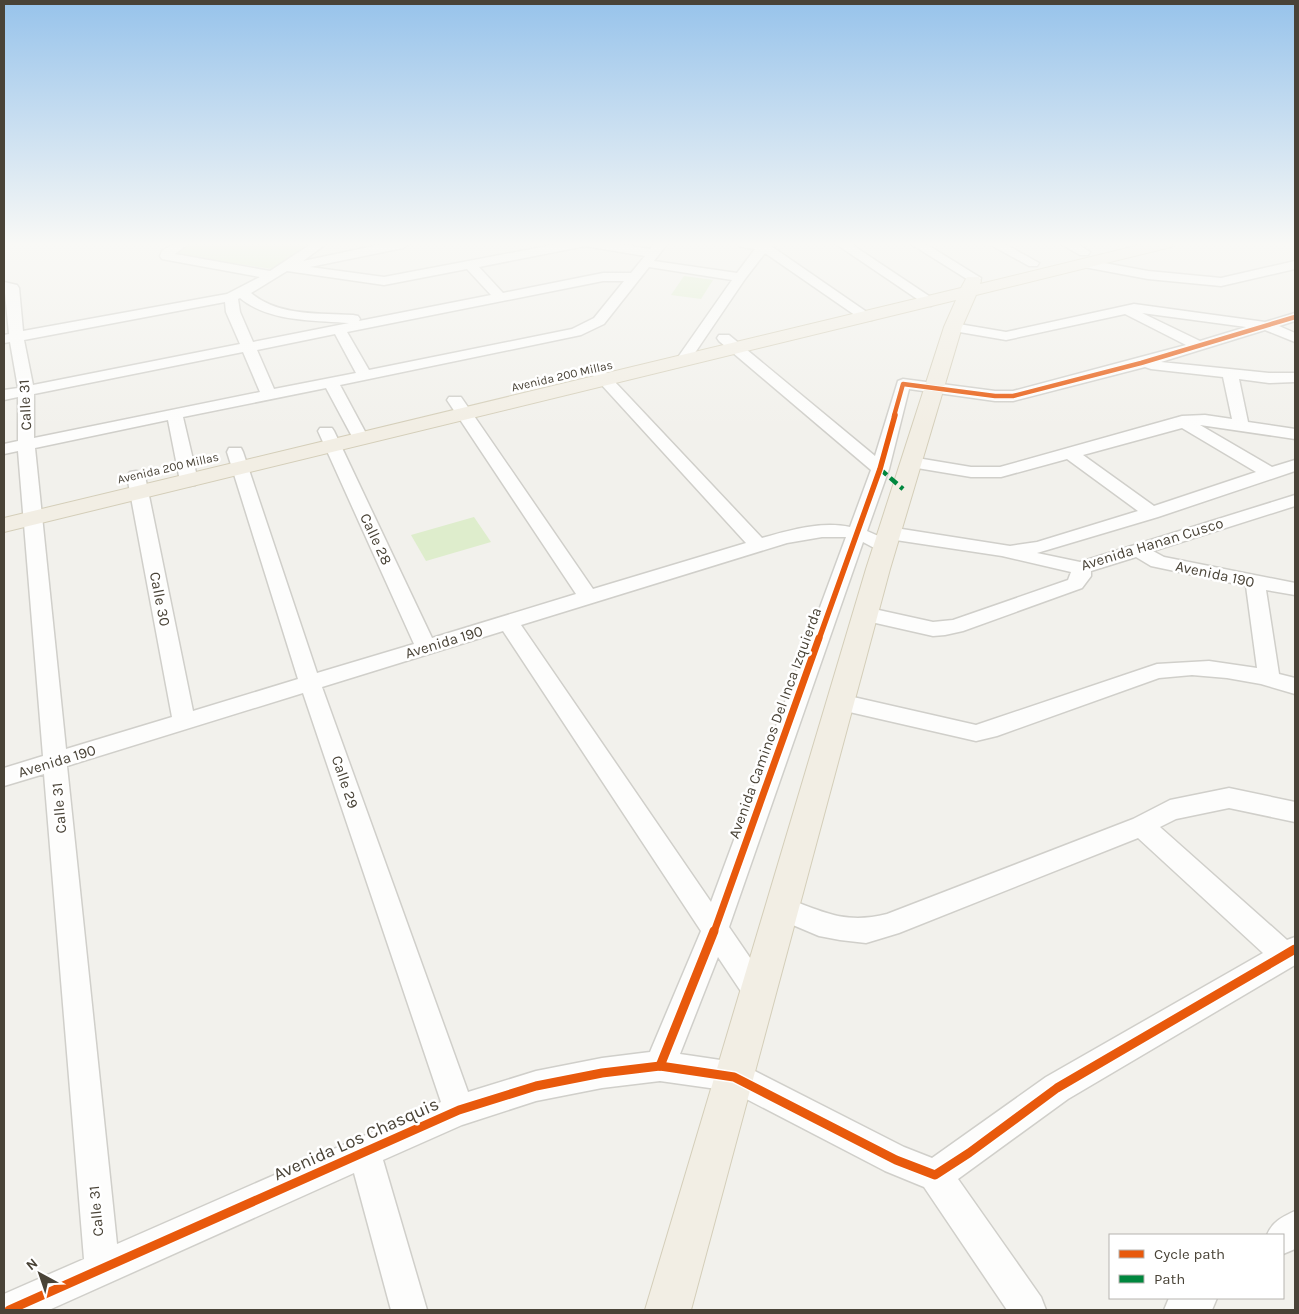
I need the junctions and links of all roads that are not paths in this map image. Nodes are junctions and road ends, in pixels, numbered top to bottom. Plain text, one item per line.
1 (9, 305) edge
2 (219, 305) edge
3 (235, 305) edge
4 (259, 305) edge
5 (459, 305) edge
6 (611, 305) edge
7 (721, 305) edge
8 (849, 305) edge
9 (888, 305) edge
10 (962, 305) edge
11 (1178, 305) edge
12 (1182, 305) edge
13 (1124, 309) junction
14 (859, 312) junction
15 (1295, 317) edge
16 (377, 322) junction
17 (1267, 326) junction
18 (953, 327) junction
19 (339, 329) junction
20 (1295, 338) edge
21 (11, 343) edge
22 (729, 343) junction
23 (1200, 346) junction
24 (247, 347) junction
25 (688, 353) junction
26 (1141, 364) junction
27 (364, 374) junction
28 (599, 374) junction
29 (1230, 374) junction
30 (1295, 378) edge
31 (330, 381) junction
32 (934, 388) junction
33 (15, 392) edge
34 (269, 394) junction
35 (460, 407) junction
36 (174, 414) junction
37 (1182, 421) junction
38 (1240, 426) junction
39 (357, 432) junction
40 (1295, 434) edge
41 (330, 438) junction
42 (15, 447) edge
43 (1071, 454) junction
44 (237, 461) junction
45 (911, 462) junction
46 (1295, 464) edge
47 (880, 469) junction
48 (188, 472) junction
49 (1270, 473) junction
50 (137, 485) junction
51 (1295, 500) edge
52 (4, 508) edge
53 (33, 510) junction
54 (1152, 513) junction
55 (4, 525) edge
56 (856, 532) junction
57 (887, 539) junction
58 (758, 545) junction
59 (1002, 550) junction
60 (1138, 550) junction
61 (1081, 568) junction
62 (1256, 582) junction
63 (1295, 589) edge
64 (588, 597) junction
65 (865, 614) junction
66 (508, 622) junction
67 (426, 647) junction
68 (1269, 678) junction
69 (310, 683) junction
70 (1295, 686) edge
71 (840, 702) junction
72 (184, 722) junction
73 (55, 761) junction
74 (4, 777) edge
75 (1295, 812) edge
76 (1142, 826) junction
77 (783, 909) junction
78 (715, 929) junction
79 (1290, 952) edge
80 (758, 993) junction
81 (660, 1066) junction
82 (734, 1077) junction
83 (459, 1110) junction
84 (364, 1151) junction
85 (935, 1175) junction
86 (1295, 1228) edge
87 (1284, 1236) edge
88 (102, 1269) junction
89 (1198, 1299) edge
90 (19, 1308) edge
91 (409, 1310) edge
92 (668, 1310) edge
93 (1028, 1310) edge
94 (1182, 1310) edge

1 - 21 street, Calle 31
2 - 21 street
3 - 24 street
4 - 16 street
5 - 16 street
6 - 27 street
7 - 25 street
8 - 14 street
9 - 14 main road, Avenida 200 Millas
10 - 18 main road
11 - 13 street
12 - 17 street
13 - 18 street
13 - 23 street
14 - 22 main road, Avenida 200 Millas
15 - 17 street
16 - 19 street
17 - 20 street
17 - 23 street
18 - 32 main road
19 - 24 street
19 - 27 street
21 - 33 street, Calle 31
22 - 25 main road, Avenida 200 Millas
22 - 47 street
23 - 26 street
24 - 33 street
24 - 34 street
25 - 28 main road, Avenida 200 Millas
26 - 29 street
26 - 32 street
27 - 31 street
28 - 35 main road, Avenida 200 Millas
28 - 58 street
29 - 30 street
29 - 38 street
31 - 34 street
31 - 39 street
32 - 45 main road
32 - 47 street, Avenida Caminos Del Inca Izquierda
33 - 42 street, Calle 31
34 - 36 street
35 - 39 main road, Avenida 200 Millas
35 - 64 street
36 - 42 street
36 - 48 street
37 - 38 street
37 - 43 street
37 - 49 street
38 - 40 street
39 - 41 main road, Avenida 200 Millas
41 - 44 main road, Avenida 200 Millas
41 - 67 street, Calle 28
42 - 53 street, Calle 31
43 - 45 street
43 - 54 street
44 - 48 main road, Avenida 200 Millas
44 - 69 street, Calle 29
45 - 57 main road
46 - 49 street
47 - 56 street, Avenida Caminos Del Inca Izquierda
48 - 50 main road, Avenida 200 Millas
49 - 54 street
50 - 53 main road, Avenida 200 Millas
50 - 72 street, Calle 30
51 - 60 street, Avenida Hanan Cusco
52 - 53 main road, Avenida 200 Millas
53 - 55 main road, Avenida 200 Millas
53 - 73 street, Calle 31
54 - 59 street
56 - 57 street, Avenida 190
56 - 58 street, Avenida 190
56 - 78 street, Avenida Caminos Del Inca Izquierda
57 - 59 street, Avenida Hanan Cusco
57 - 65 main road
58 - 64 street, Avenida 190
59 - 61 street, Avenida Hanan Cusco
60 - 61 street, Avenida Hanan Cusco
60 - 62 street, Avenida 190
61 - 65 street
62 - 63 street, Avenida 190
62 - 68 street
64 - 66 street, Avenida 190
65 - 71 main road
66 - 67 street, Avenida 190
66 - 78 street
67 - 69 street, Avenida 190
68 - 70 street
68 - 71 street
69 - 72 street, Avenida 190
69 - 83 street, Calle 29
71 - 77 main road
72 - 73 street, Avenida 190
73 - 74 street, Avenida 190
73 - 88 street, Calle 31
75 - 76 street
76 - 77 street
76 - 79 street
77 - 80 main road
78 - 80 street
78 - 81 street, Avenida Caminos Del Inca Izquierda
79 - 85 street
80 - 82 main road
81 - 82 street, Avenida Los Chasquis
81 - 83 street, Avenida Los Chasquis
82 - 85 street, Avenida Los Chasquis
82 - 92 main road
83 - 84 street, Avenida Los Chasquis
84 - 88 street, Avenida Los Chasquis
84 - 91 street
85 - 93 street
86 - 87 street
88 - 90 street, Avenida Los Chasquis
89 - 94 street

